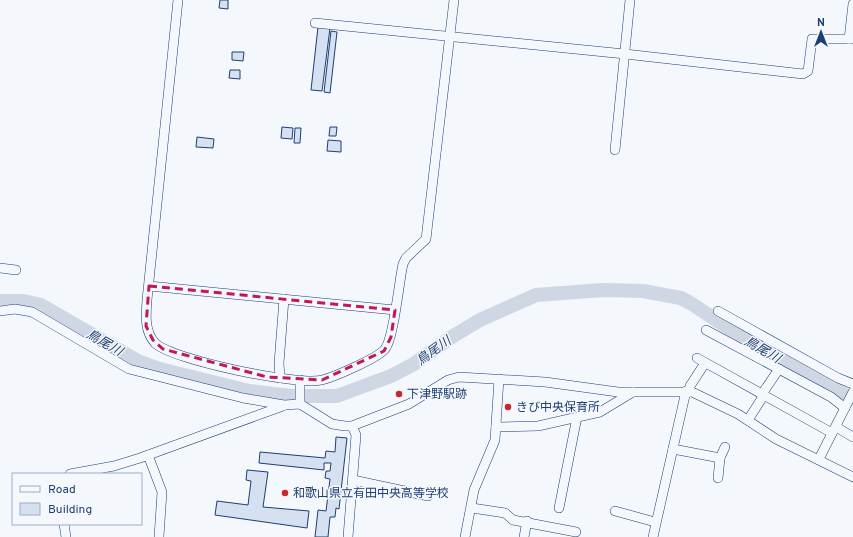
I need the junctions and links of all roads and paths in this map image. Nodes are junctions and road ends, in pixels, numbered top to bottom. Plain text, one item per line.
1 (178, 0) edge
2 (454, 0) edge
3 (630, 0) edge
4 (853, 4) edge
5 (315, 23) dead end
6 (449, 37) junction
7 (851, 39) edge
8 (625, 54) junction
9 (615, 150) dead end
10 (0, 268) edge
11 (16, 270) dead end
12 (148, 286) junction
13 (284, 299) junction
14 (395, 310) junction
15 (0, 311) edge
16 (718, 311) dead end
17 (706, 330) dead end
18 (779, 369) junction
19 (280, 378) junction
20 (499, 379) junction
21 (300, 383) junction
22 (853, 384) edge
23 (634, 391) junction
24 (688, 392) junction
25 (853, 392) edge
26 (763, 395) junction
27 (300, 403) junction
28 (284, 405) junction
29 (846, 406) junction
30 (577, 417) junction
31 (748, 420) junction
32 (352, 426) junction
33 (496, 427) junction
34 (834, 430) junction
35 (853, 437) edge
36 (725, 447) dead end
37 (673, 449) junction
38 (148, 455) junction
39 (720, 458) junction
40 (819, 459) junction
41 (76, 473) edge
42 (853, 477) edge
43 (718, 478) dead end
44 (353, 480) junction
45 (428, 496) dead end
46 (472, 508) junction
47 (559, 508) dead end
48 (615, 511) dead end
49 (527, 521) junction
50 (655, 522) junction
51 (64, 525) edge
52 (576, 532) dead end
53 (66, 537) edge
54 (159, 537) edge
55 (348, 537) edge
56 (465, 537) edge
57 (524, 537) edge
58 (653, 537) edge

1 - 12 street
2 - 6 street
3 - 8 street
4 - 7 street
5 - 6 street
6 - 8 street
6 - 14 street
7 - 8 street
8 - 9 street
10 - 11 street
12 - 13 street
12 - 19 street
13 - 14 street
13 - 19 street
14 - 21 street
15 - 28 street
16 - 22 street
17 - 18 street
18 - 26 street
18 - 29 street
19 - 21 street
20 - 23 street
20 - 32 street
20 - 33 street
21 - 27 street
23 - 24 street
23 - 30 street
24 - 26 street
24 - 31 street
24 - 37 street
25 - 29 street
26 - 31 street
26 - 34 street
27 - 28 street
27 - 32 street
28 - 38 street
29 - 34 street
30 - 33 street
30 - 47 street
31 - 40 street
32 - 44 street
33 - 46 street
34 - 35 street
34 - 40 street
36 - 39 street
37 - 39 street
37 - 50 street
38 - 41 street
38 - 54 street
39 - 43 street
40 - 42 street
44 - 45 street
44 - 55 street
46 - 49 street
46 - 56 street
48 - 50 street
49 - 52 street
49 - 57 street
50 - 58 street
51 - 53 street

